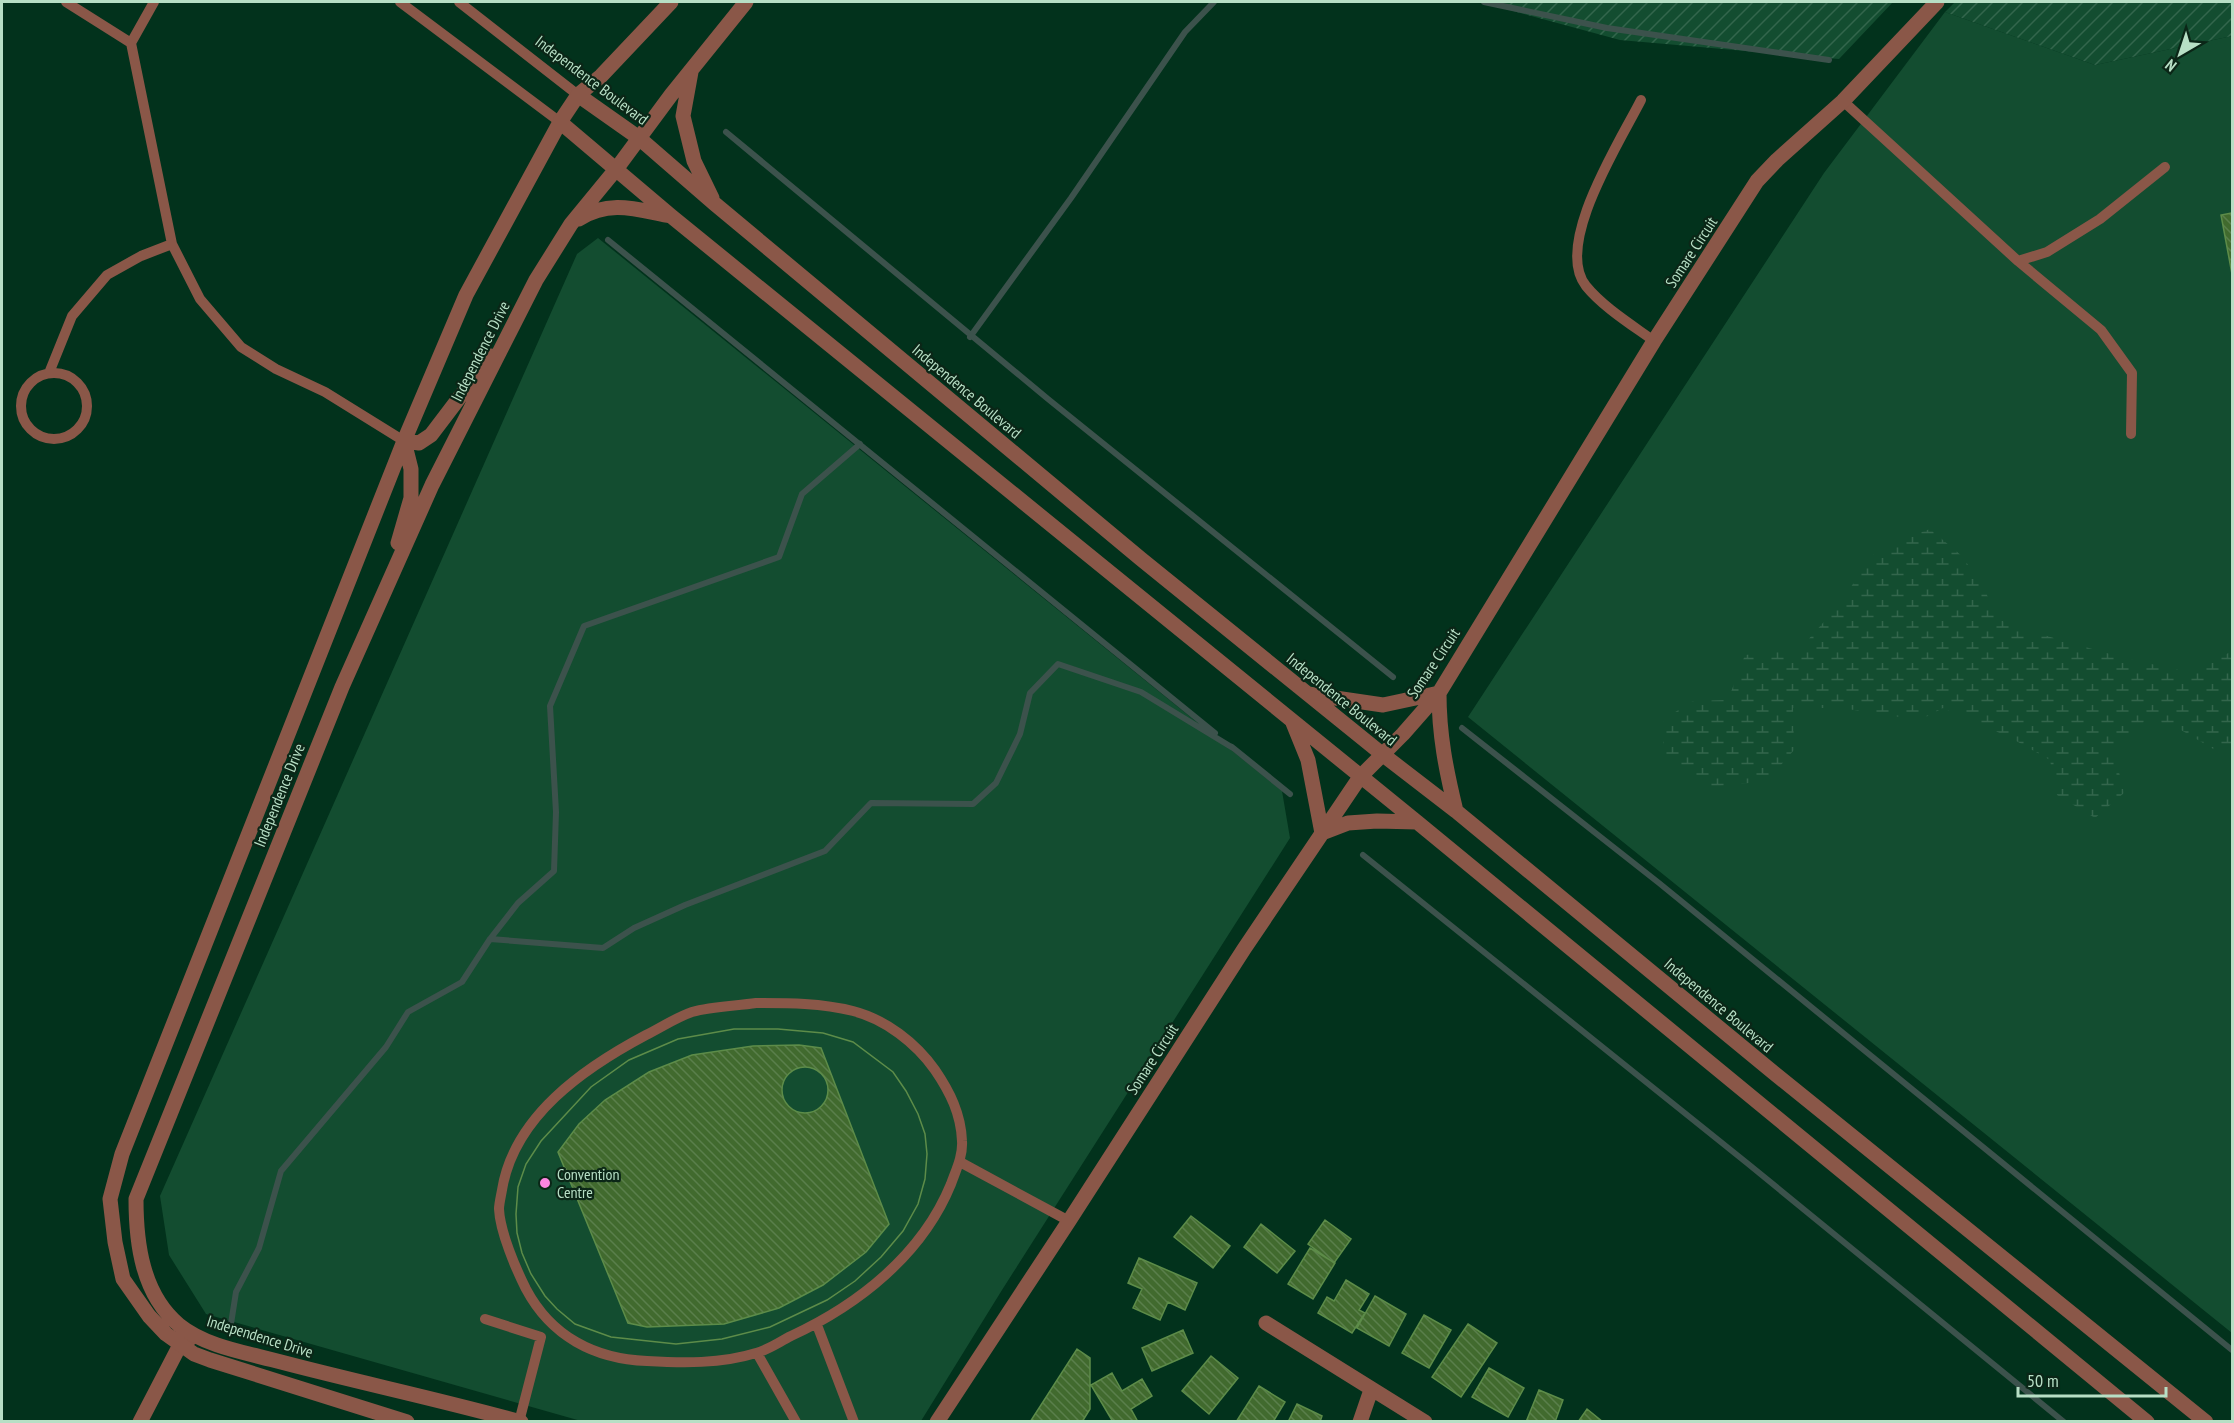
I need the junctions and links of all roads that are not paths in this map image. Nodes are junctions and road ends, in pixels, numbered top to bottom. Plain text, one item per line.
1 (66, 2) edge
2 (154, 2) edge
3 (400, 2) edge
4 (459, 2) edge
5 (671, 2) edge
6 (746, 2) edge
7 (1937, 2) edge
8 (131, 43) junction
9 (692, 69) junction
10 (578, 95) junction
11 (1641, 100) dead end
12 (1843, 101) junction
13 (560, 122) junction
14 (639, 138) junction
15 (2165, 166) dead end
16 (617, 168) junction
17 (715, 204) junction
18 (671, 216) junction
19 (571, 224) junction
20 (172, 244) junction
21 (2018, 261) junction
22 (509, 335) junction
23 (1654, 341) junction
24 (49, 373) junction
25 (2131, 434) dead end
26 (404, 441) junction
27 (398, 561) junction
28 (1439, 693) junction
29 (1308, 694) junction
30 (1291, 720) junction
31 (1382, 754) junction
32 (1360, 777) junction
33 (1456, 811) junction
34 (1417, 822) junction
35 (1322, 833) junction
36 (960, 1162) junction
37 (1069, 1221) junction
38 (484, 1319) dead end
39 (552, 1323) junction
40 (1266, 1323) dead end
41 (817, 1325) junction
42 (196, 1335) junction
43 (541, 1337) junction
44 (180, 1346) junction
45 (757, 1353) junction
46 (1371, 1390) junction
47 (520, 1421) edge
48 (140, 1422) edge
49 (407, 1422) edge
50 (796, 1422) edge
51 (854, 1422) edge
52 (937, 1422) edge
53 (1360, 1422) edge
54 (1425, 1422) edge
55 (2147, 1422) edge
56 (2206, 1422) edge

1 - 8 lane
2 - 8 lane
3 - 13 lane
4 - 10 lane, Independence Boulevard
5 - 10 street, Independence Drive
6 - 9 street, Independence Drive
7 - 12 street, Somare Circuit
8 - 20 lane
9 - 14 street, Independence Drive
9 - 17 street
10 - 13 street, Independence Drive
10 - 14 street, Independence Boulevard
11 - 23 lane
12 - 21 lane
12 - 23 street, Somare Circuit
13 - 16 street
13 - 26 street, Independence Drive
14 - 16 street, Independence Drive
14 - 17 street, Independence Boulevard
15 - 21 lane
16 - 18 street
16 - 19 street, Independence Drive
17 - 29 street, Independence Boulevard
18 - 19 street
18 - 30 street
19 - 22 street, Independence Drive
20 - 24 lane
20 - 26 lane
21 - 25 lane
22 - 26 street
22 - 27 street, Independence Drive
23 - 28 street, Somare Circuit
24 - 24 lane
26 - 27 street
26 - 44 street, Independence Drive
27 - 42 street, Independence Drive
28 - 29 street
28 - 31 street, Somare Circuit
28 - 33 street
29 - 31 street, Independence Boulevard
30 - 32 street
30 - 35 street
31 - 32 street, Somare Circuit
31 - 33 street, Independence Boulevard
32 - 34 street
32 - 35 street, Somare Circuit
33 - 56 street, Independence Boulevard
34 - 35 street
34 - 55 street
35 - 37 street, Somare Circuit
36 - 37 lane
36 - 39 lane
36 - 41 lane
37 - 52 street, Somare Circuit
38 - 43 lane
39 - 43 lane
39 - 45 lane
40 - 46 street
41 - 45 lane
41 - 51 lane
42 - 44 street
42 - 47 street, Independence Drive
43 - 47 lane
44 - 48 street
44 - 49 street, Independence Drive
45 - 50 lane
46 - 53 street
46 - 54 street

